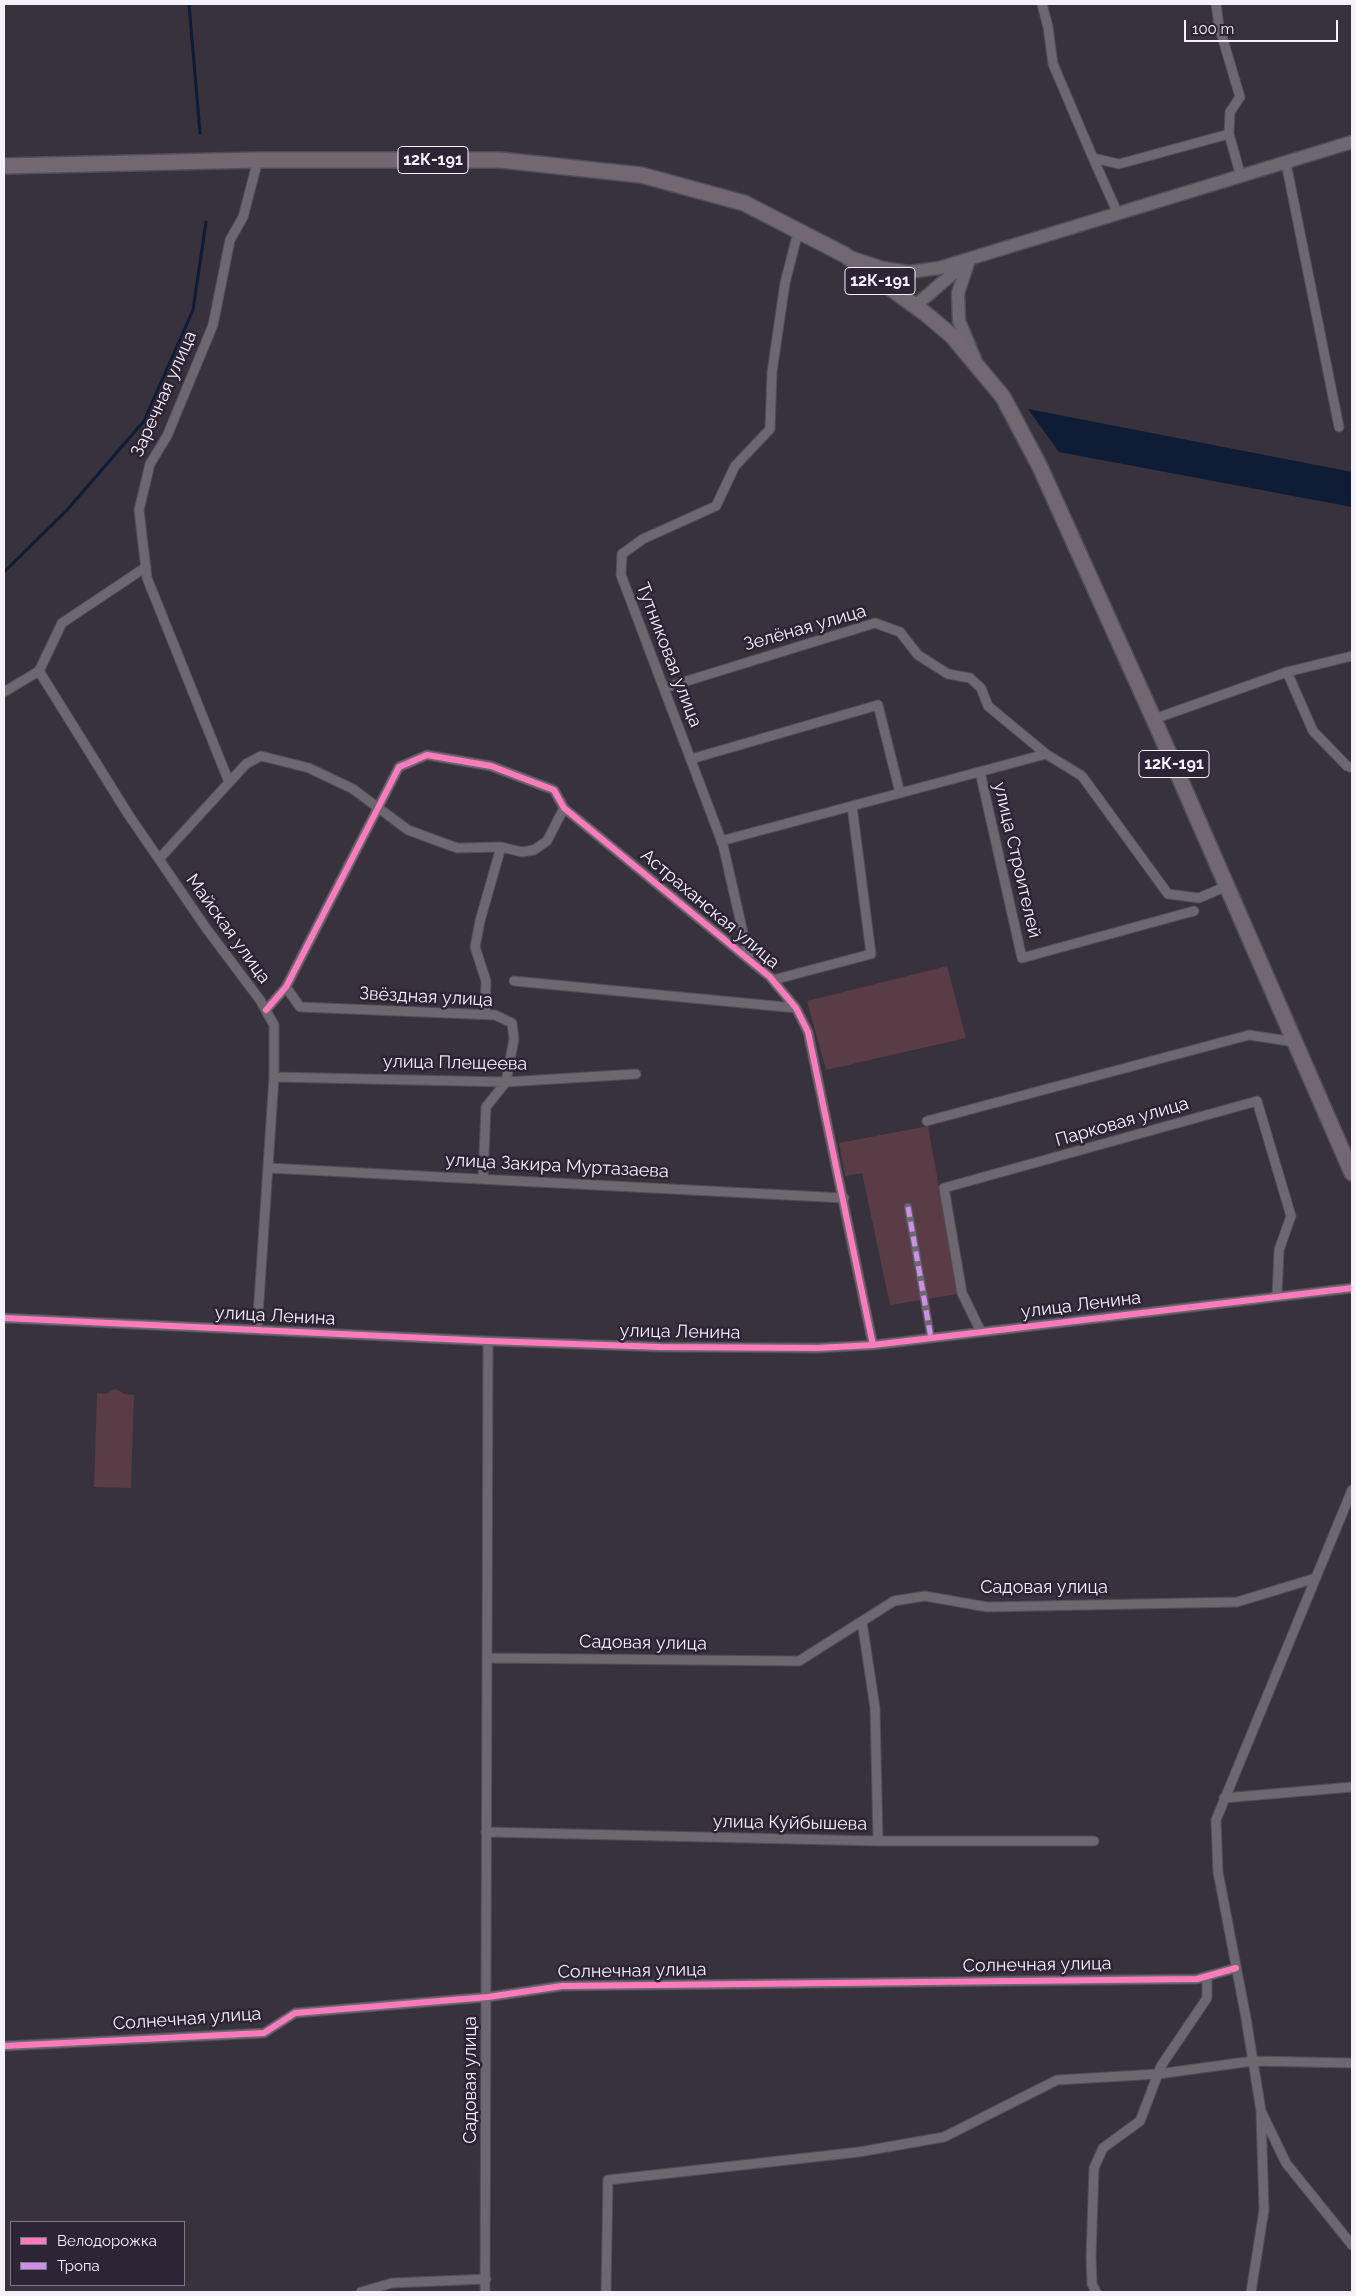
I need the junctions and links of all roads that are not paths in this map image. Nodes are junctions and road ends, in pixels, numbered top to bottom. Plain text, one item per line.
1 (1042, 4) edge
2 (1216, 4) edge
3 (1229, 134) junction
4 (1352, 142) edge
5 (1093, 158) junction
6 (258, 160) junction
7 (1286, 163) junction
8 (4, 166) edge
9 (1241, 176) junction
10 (1118, 214) junction
11 (801, 232) junction
12 (845, 255) junction
13 (969, 260) junction
14 (915, 306) junction
15 (977, 364) junction
16 (1339, 427) dead end
17 (146, 567) junction
18 (1352, 656) edge
19 (39, 671) junction
20 (1287, 672) junction
21 (664, 688) junction
22 (4, 692) edge
23 (1154, 720) junction
24 (1046, 754) junction
25 (691, 759) junction
26 (1352, 768) edge
27 (980, 772) junction
28 (229, 782) junction
29 (900, 793) junction
30 (852, 806) junction
31 (378, 807) junction
32 (564, 808) junction
33 (721, 841) junction
34 (501, 847) junction
35 (159, 859) junction
36 (1227, 886) junction
37 (1194, 912) dead end
38 (748, 960) junction
39 (773, 980) junction
40 (514, 981) dead end
41 (286, 987) junction
42 (796, 1008) junction
43 (266, 1010) junction
44 (485, 1014) junction
45 (1295, 1042) junction
46 (636, 1074) dead end
47 (274, 1078) junction
48 (506, 1082) junction
49 (927, 1121) dead end
50 (268, 1168) junction
51 (1352, 1173) edge
52 (482, 1178) junction
53 (844, 1198) junction
54 (908, 1206) dead end
55 (1352, 1288) edge
56 (1277, 1297) junction
57 (4, 1318) edge
58 (257, 1330) junction
59 (981, 1332) junction
60 (931, 1338) junction
61 (488, 1341) junction
62 (873, 1345) junction
63 (1352, 1490) edge
64 (1316, 1578) junction
65 (862, 1622) junction
66 (487, 1658) junction
67 (1352, 1786) edge
68 (1224, 1798) junction
69 (486, 1832) junction
70 (878, 1841) junction
71 (1094, 1841) dead end
72 (1236, 1968) junction
73 (1207, 1976) junction
74 (488, 1997) junction
75 (4, 2046) edge
76 (1253, 2061) junction
77 (1352, 2063) edge
78 (1158, 2074) junction
79 (1261, 2111) junction
80 (1352, 2246) edge
81 (486, 2279) junction
82 (361, 2292) edge
83 (485, 2292) edge
84 (606, 2292) edge
85 (1096, 2292) edge
86 (1251, 2292) edge

1 - 5 street
2 - 3 street
3 - 5 street
3 - 9 street
4 - 7 main road
5 - 10 street
6 - 8 main road, 12К-191
6 - 11 main road, 12К-191
6 - 17 street, Заречная улица
7 - 9 main road
7 - 16 street
9 - 10 main road
10 - 13 main road
11 - 12 main road, 12К-191
11 - 21 street, Тутниковая улица
12 - 13 main road
12 - 14 main road, 12К-191
13 - 14 main road
13 - 15 main road
14 - 15 main road, 12К-191
15 - 23 main road, 12К-191
17 - 19 street
17 - 28 street, Заречная улица
18 - 20 street
19 - 22 street
19 - 35 street, Майская улица
20 - 23 street
20 - 26 street
21 - 24 street, Зелёная улица
21 - 25 street, Тутниковая улица
23 - 36 main road, 12К-191
24 - 27 street, улица Строителей
24 - 36 street, Зелёная улица
25 - 29 street
25 - 33 street, Тутниковая улица
27 - 29 street, улица Строителей
27 - 37 street, улица Строителей
28 - 31 street
28 - 35 street
29 - 30 street, улица Строителей
30 - 33 street, улица Строителей
30 - 39 street
31 - 32 street, Астраханская улица
31 - 34 street
31 - 41 street, Астраханская улица
32 - 34 street
32 - 38 street, Астраханская улица
33 - 38 street, Тутниковая улица
34 - 44 street
35 - 43 street, Майская улица
36 - 45 main road, 12К-191
38 - 39 street, Астраханская улица
39 - 42 street, Астраханская улица
40 - 42 street, Звёздная улица
41 - 43 street, Астраханская улица
41 - 44 street, Звёздная улица
42 - 53 street, Астраханская улица
43 - 47 street, Майская улица
44 - 48 street, Звёздная улица
45 - 49 street
45 - 51 main road, 12К-191
46 - 48 street, улица Плещеева
47 - 48 street, улица Плещеева
47 - 50 street, Майская улица
48 - 52 street
50 - 52 street, улица Закира Муртазаева
50 - 58 street, Майская улица
52 - 53 street, улица Закира Муртазаева
53 - 62 street, Астраханская улица
54 - 60 street
55 - 56 street, улица Ленина
56 - 59 street, улица Ленина
56 - 59 street, Парковая улица
57 - 58 street, улица Ленина
58 - 61 street, улица Ленина
59 - 60 street, улица Ленина
60 - 62 street, улица Ленина
61 - 62 street, улица Ленина
61 - 66 street, Садовая улица
63 - 64 street
64 - 65 street, Садовая улица
64 - 68 street
65 - 66 street, Садовая улица
65 - 70 street
66 - 69 street, Садовая улица
67 - 68 street
68 - 72 street
69 - 70 street, улица Куйбышева
69 - 74 street, Садовая улица
70 - 71 street, улица Куйбышева
72 - 73 street, Солнечная улица
72 - 76 street
73 - 74 street, Солнечная улица
73 - 78 street
74 - 75 street, Солнечная улица
74 - 81 street, Садовая улица
76 - 77 street
76 - 78 street
76 - 79 street
78 - 84 street
78 - 85 street
79 - 80 street
79 - 86 street
81 - 82 street
81 - 83 street, Садовая улица

